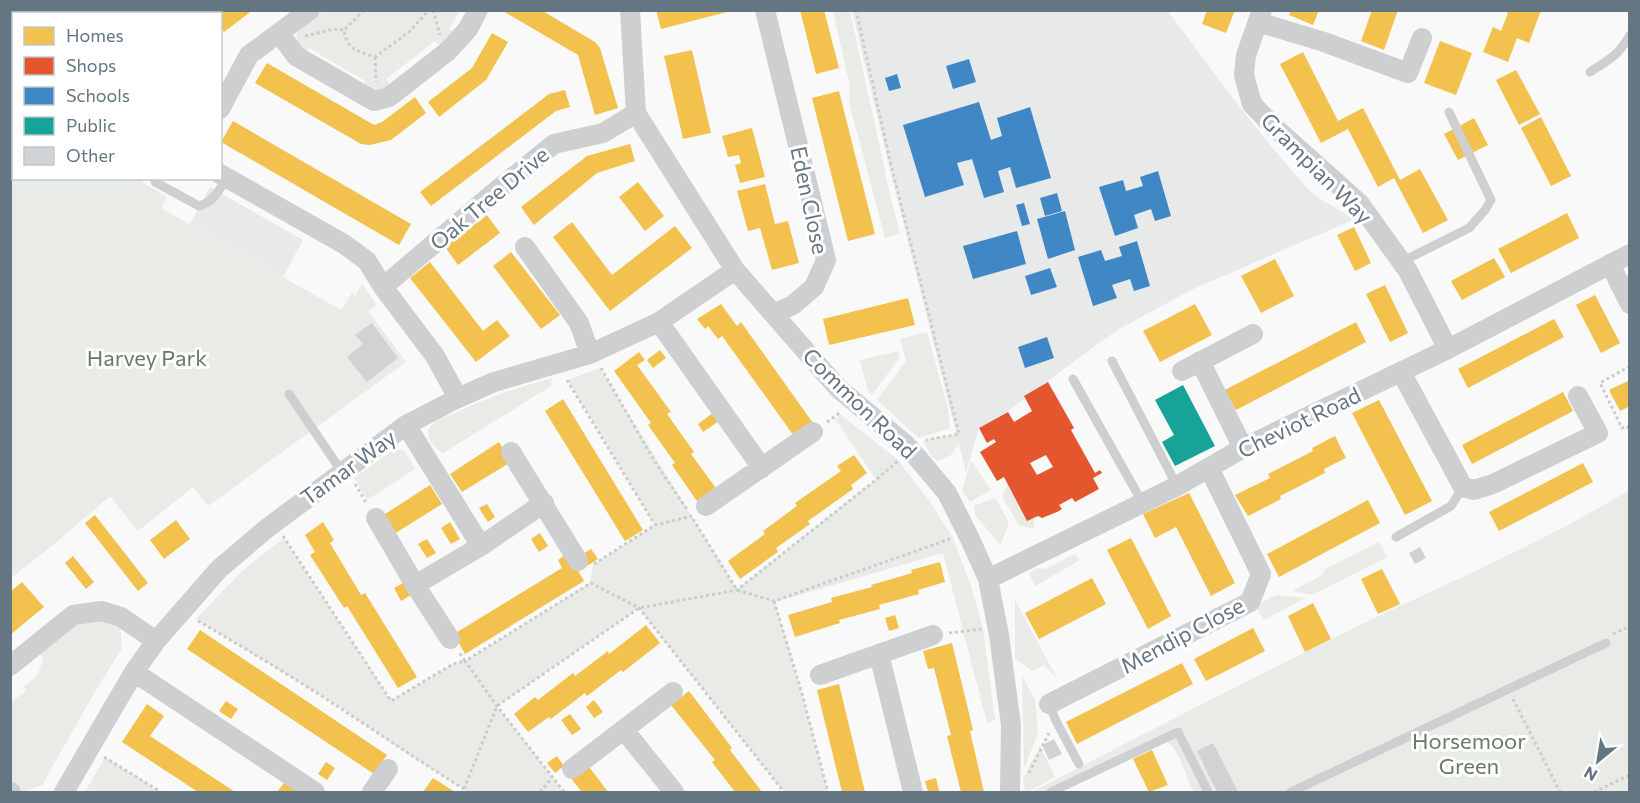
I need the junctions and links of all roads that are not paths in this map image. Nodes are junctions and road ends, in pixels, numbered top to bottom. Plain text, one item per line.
1 (310, 10) edge
2 (478, 10) edge
3 (630, 10) edge
4 (765, 10) edge
5 (1260, 16) edge
6 (1629, 35) edge
7 (283, 38) junction
8 (1422, 38) dead end
9 (1590, 72) dead end
10 (222, 106) edge
11 (1449, 112) dead end
12 (636, 113) junction
13 (224, 176) edge
14 (155, 182) dead end
15 (525, 247) dead end
16 (1629, 254) edge
17 (1401, 262) junction
18 (1610, 264) junction
19 (735, 270) junction
20 (383, 287) junction
21 (1629, 304) edge
22 (773, 314) junction
23 (659, 322) junction
24 (1253, 334) dead end
25 (1448, 349) junction
26 (590, 353) junction
27 (1200, 361) junction
28 (1112, 362) dead end
29 (1182, 371) dead end
30 (1401, 372) junction
31 (1073, 379) dead end
32 (289, 394) dead end
33 (1578, 396) dead end
34 (458, 398) junction
35 (406, 425) junction
36 (813, 432) road end
37 (1243, 448) junction
38 (511, 452) dead end
39 (762, 468) junction
40 (1209, 468) junction
41 (344, 470) junction
42 (1177, 486) junction
43 (1463, 487) junction
44 (1142, 502) junction
45 (544, 503) junction
46 (699, 512) road end
47 (376, 518) road end
48 (1396, 537) dead end
49 (481, 546) junction
50 (588, 566) road end
51 (988, 579) junction
52 (415, 585) junction
53 (933, 635) road end
54 (450, 639) dead end
55 (156, 641) junction
56 (1606, 643) road end
57 (879, 654) junction
58 (10, 666) edge
59 (134, 672) junction
60 (820, 675) dead end
61 (673, 692) dead end
62 (1052, 713) joint
63 (624, 730) junction
64 (1079, 764) dead end
65 (388, 768) dead end
66 (572, 769) dead end
67 (1017, 787) edge
68 (64, 792) edge
69 (315, 792) edge
70 (372, 792) edge
71 (674, 792) edge
72 (913, 792) edge
73 (1051, 792) edge
74 (1208, 792) edge
75 (1291, 792) edge

1 - 7 street
2 - 7 street
3 - 12 street, Common Road
4 - 22 street, Eden Close
5 - 8 street
5 - 17 street, Grampian Way
6 - 9 lane
7 - 10 street
11 - 17 lane
12 - 19 street, Common Road
12 - 20 street, Oak Tree Drive
13 - 14 lane
13 - 20 street
15 - 26 street
16 - 18 street, Cheviot Road
17 - 25 street, Grampian Way
18 - 21 street
18 - 25 street, Cheviot Road
19 - 22 street, Common Road
19 - 23 street, Tamar Way
20 - 34 street
22 - 51 street, Common Road
23 - 26 street, Tamar Way
23 - 39 street
24 - 27 street
25 - 30 street, Cheviot Road
26 - 34 street, Tamar Way
27 - 29 street
27 - 37 street
28 - 42 lane
30 - 37 street, Cheviot Road
30 - 43 street
31 - 44 lane
32 - 41 lane
33 - 43 street
34 - 35 street, Tamar Way
35 - 41 street, Tamar Way
35 - 49 street
36 - 39 street
37 - 40 street, Cheviot Road
38 - 45 street
39 - 46 street
40 - 42 street, Cheviot Road
40 - 62 street, Mendip Close
41 - 55 street, Tamar Way
42 - 44 street, Cheviot Road
43 - 48 lane
44 - 51 street, Cheviot Road
45 - 49 street
45 - 50 street
47 - 52 street
49 - 52 street
51 - 67 street, Common Road
52 - 54 street
53 - 57 street
55 - 58 street
55 - 59 street, Tamar Way
56 - 75 lane
57 - 60 street
57 - 72 street
59 - 68 street, Tamar Way
59 - 69 street
61 - 63 street
62 - 64 lane
63 - 66 street
63 - 71 street
65 - 70 street
73 - 74 lane

